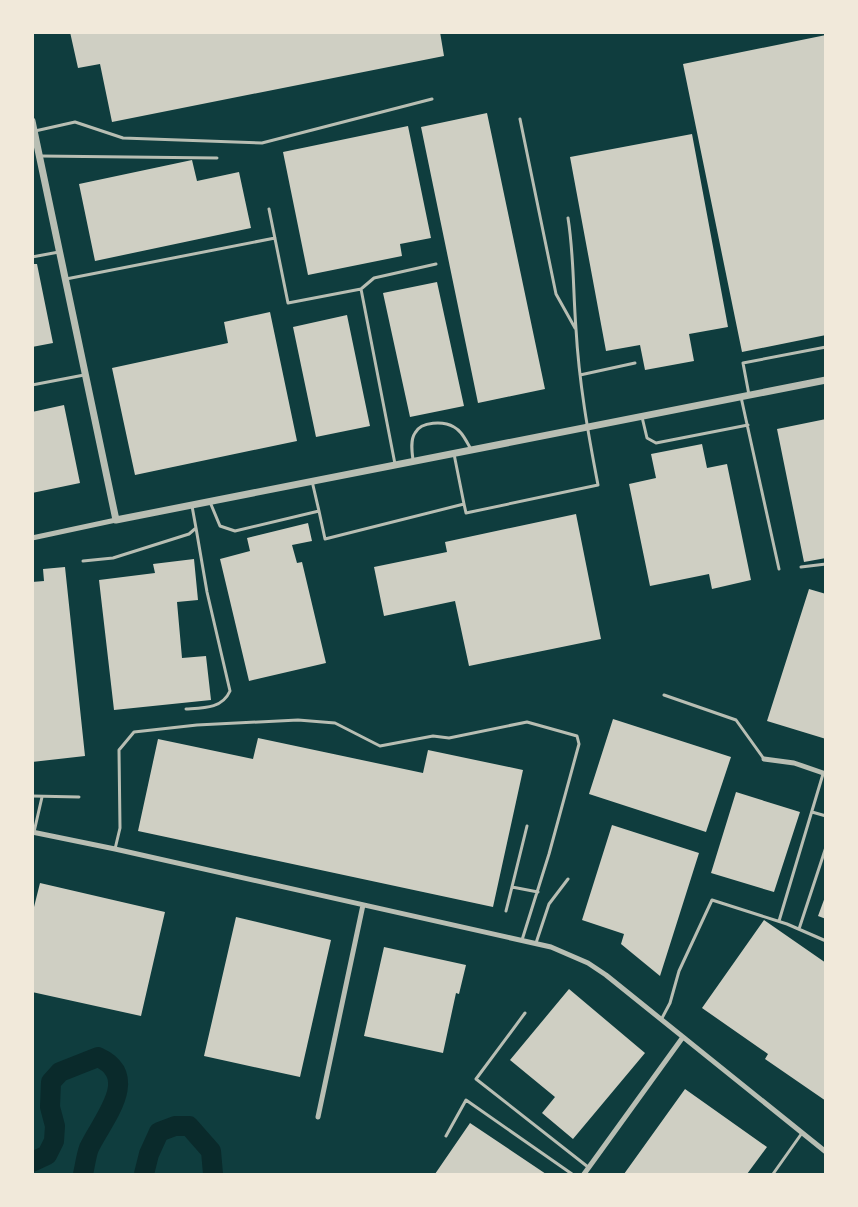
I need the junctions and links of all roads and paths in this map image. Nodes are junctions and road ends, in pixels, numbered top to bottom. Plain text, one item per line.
1 (432, 99) dead end
2 (520, 119) dead end
3 (32, 121) edge
4 (34, 131) junction
5 (40, 156) junction
6 (217, 158) dead end
7 (268, 209) dead end
8 (568, 218) dead end
9 (274, 238) junction
10 (59, 251) junction
11 (32, 257) edge
12 (436, 264) dead end
13 (65, 279) junction
14 (361, 289) junction
15 (576, 329) junction
16 (826, 347) edge
17 (635, 363) dead end
18 (85, 375) junction
19 (580, 375) junction
20 (826, 380) edge
21 (32, 385) edge
22 (749, 395) junction
23 (741, 396) junction
24 (642, 415) junction
25 (748, 425) junction
26 (586, 427) junction
27 (471, 450) junction
28 (454, 453) junction
29 (413, 460) junction
30 (395, 464) junction
31 (312, 480) junction
32 (210, 501) junction
33 (464, 504) junction
34 (192, 506) junction
35 (319, 511) junction
36 (116, 520) junction
37 (196, 528) junction
38 (32, 538) edge
39 (83, 561) dead end
40 (826, 564) edge
41 (801, 567) dead end
42 (779, 569) dead end
43 (664, 695) dead end
44 (186, 709) dead end
45 (764, 759) joint
46 (825, 773) edge
47 (32, 796) edge
48 (42, 796) junction
49 (79, 797) dead end
50 (812, 812) junction
51 (826, 816) edge
52 (527, 826) dead end
53 (33, 832) edge
54 (826, 847) edge
55 (115, 848) junction
56 (568, 879) dead end
57 (512, 887) junction
58 (538, 892) junction
59 (363, 905) junction
60 (506, 912) dead end
61 (778, 921) junction
62 (799, 929) junction
63 (522, 940) junction
64 (826, 941) edge
65 (536, 943) junction
66 (525, 1013) dead end
67 (661, 1020) junction
68 (683, 1037) junction
69 (318, 1117) dead end
70 (802, 1133) junction
71 (446, 1136) dead end
72 (826, 1152) edge
73 (589, 1167) junction
74 (572, 1174) edge
75 (584, 1174) edge
76 (773, 1174) edge

1 - 4 lane
2 - 15 lane
3 - 4 street
4 - 5 street
5 - 6 lane
5 - 10 street
7 - 9 lane
8 - 15 lane
9 - 13 lane
9 - 14 lane
10 - 11 lane
10 - 13 street
12 - 14 lane
13 - 18 street
14 - 30 lane
15 - 19 lane
16 - 22 lane
17 - 19 lane
18 - 21 lane
18 - 36 street
19 - 26 lane
20 - 22 street
22 - 23 street
23 - 24 street
23 - 25 lane
24 - 25 lane
24 - 26 street
25 - 42 lane
26 - 27 street
26 - 33 lane
27 - 28 street
27 - 29 lane
28 - 29 street
28 - 33 lane
29 - 30 street
30 - 31 street
31 - 32 street
31 - 35 lane
32 - 34 street
32 - 35 lane
33 - 35 lane
34 - 36 street
34 - 37 lane
36 - 38 street
37 - 39 lane
37 - 44 lane
40 - 41 lane
43 - 45 lane
45 - 46 street
46 - 50 lane
47 - 48 lane
48 - 49 lane
48 - 53 lane
50 - 51 lane
50 - 61 lane
52 - 57 lane
53 - 55 street
54 - 62 lane
55 - 58 lane
55 - 59 street
56 - 65 lane
57 - 58 lane
57 - 60 lane
58 - 63 lane
59 - 63 street
59 - 69 street
61 - 62 lane
61 - 67 lane
62 - 64 lane
63 - 65 street
65 - 67 street
66 - 73 lane
67 - 68 street
68 - 70 street
68 - 73 street
70 - 72 street
70 - 76 lane
71 - 74 lane
73 - 75 street

